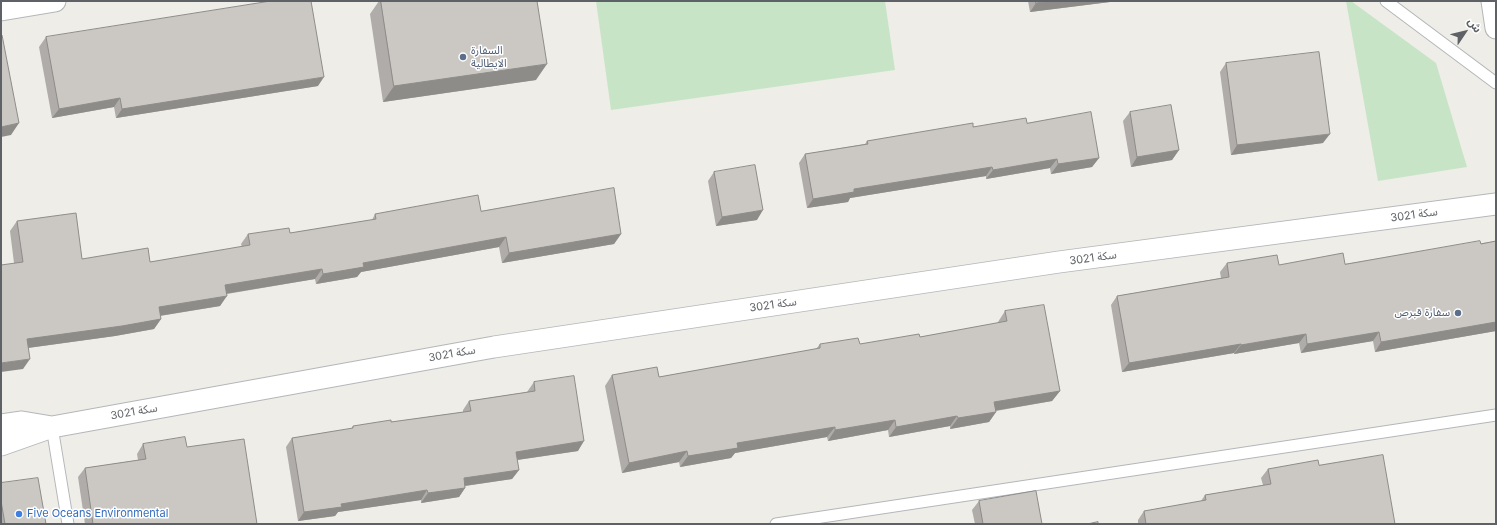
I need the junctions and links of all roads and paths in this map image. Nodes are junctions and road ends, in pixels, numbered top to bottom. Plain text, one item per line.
1 (55, 1) edge
2 (1386, 1) edge
3 (1492, 1) edge
4 (1, 10) edge
5 (1496, 28) edge
6 (1496, 82) edge
7 (1496, 204) edge
8 (1496, 415) edge
9 (1, 424) edge
10 (52, 427) junction
11 (1, 446) edge
12 (68, 524) edge
13 (776, 524) edge

1 - 4 street
2 - 6 lane
3 - 5 street
7 - 10 street, سكة 3021
8 - 13 lane
9 - 10 street, سكة 3021
10 - 11 street, سكة 3021
10 - 12 lane

